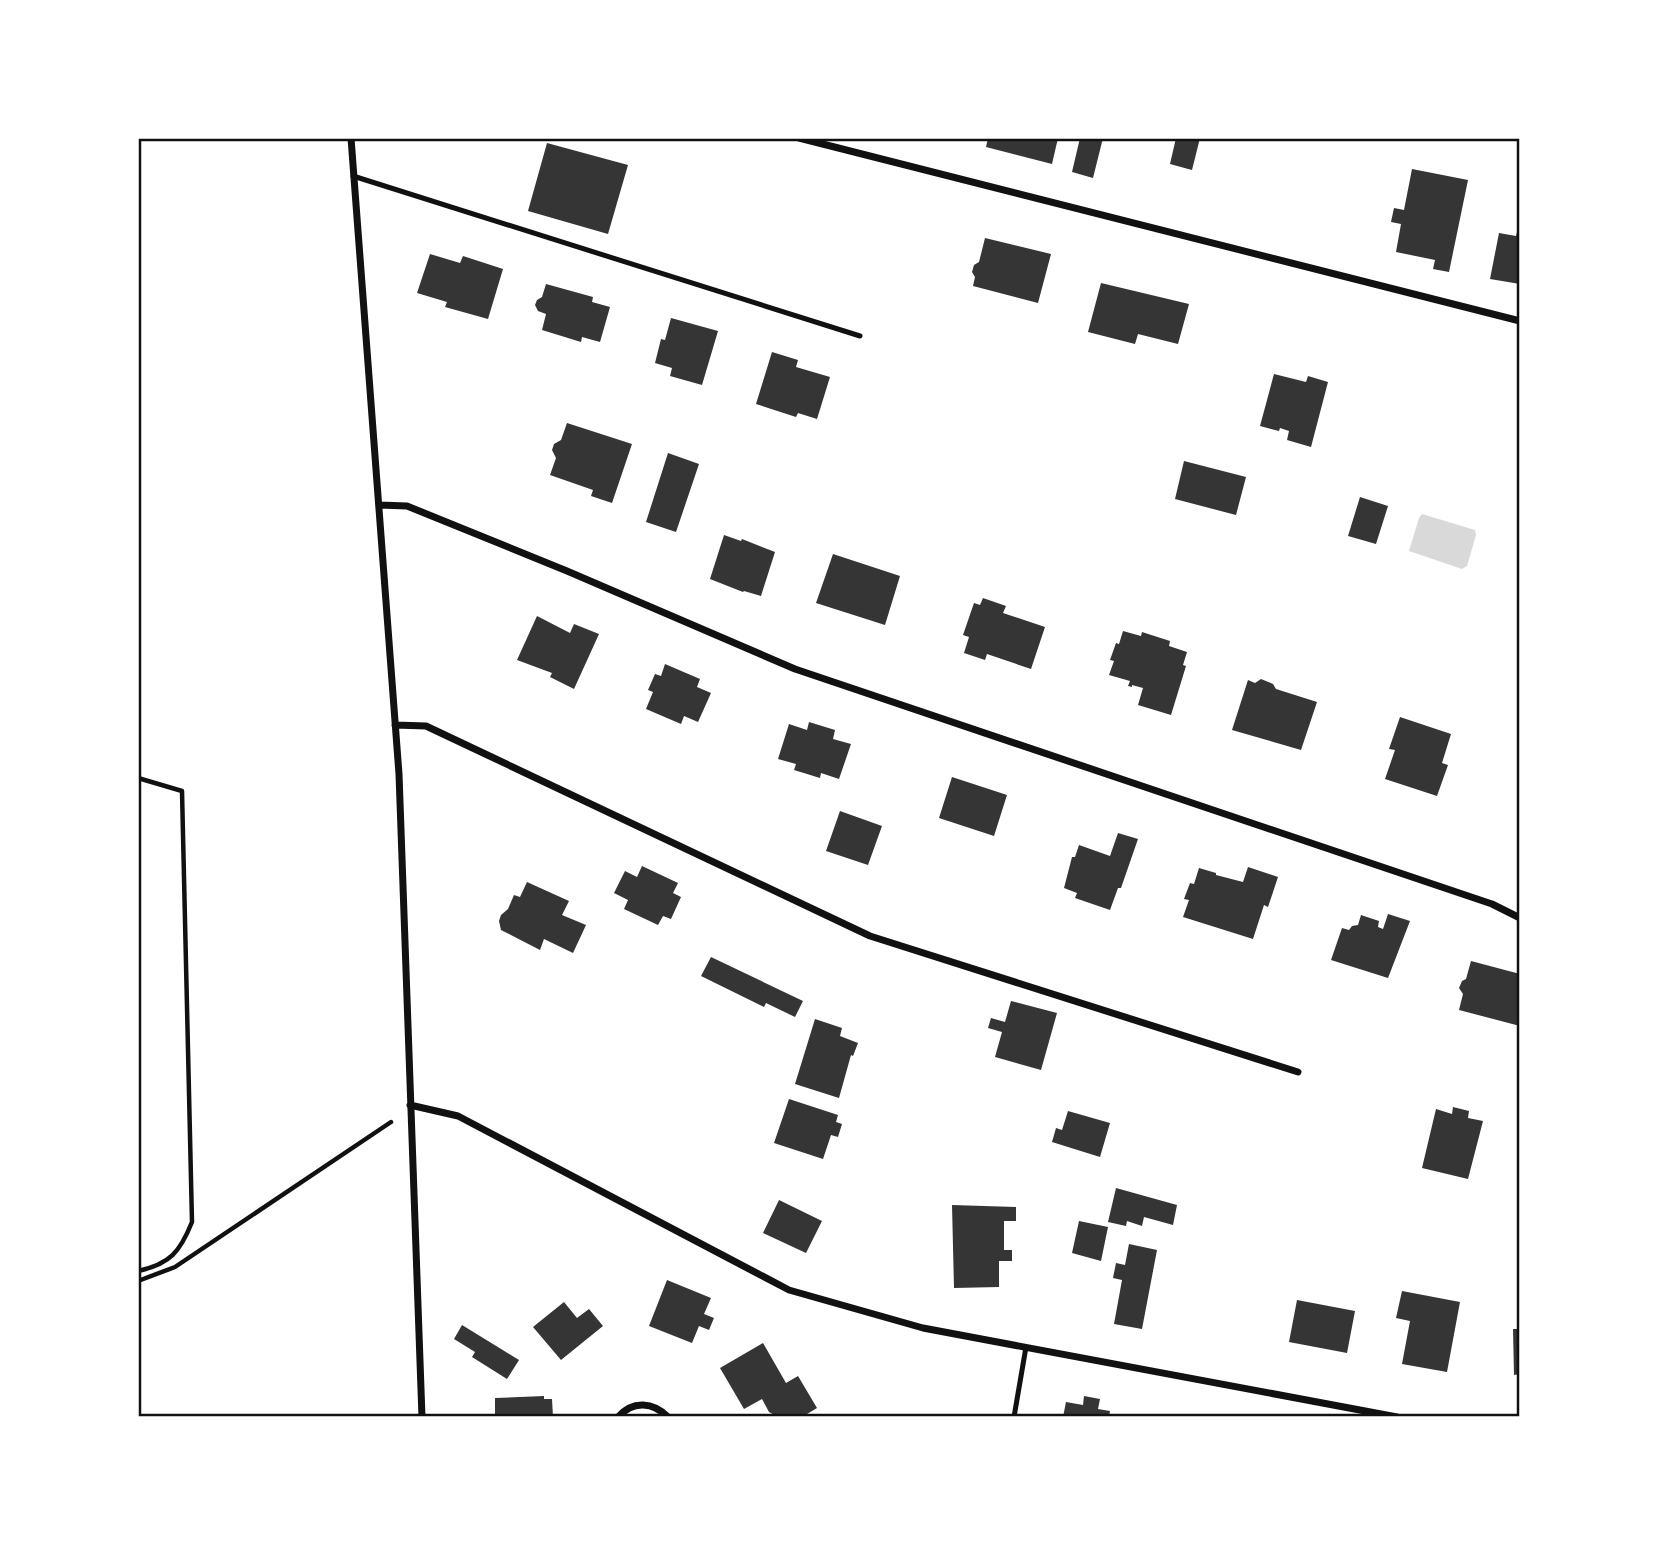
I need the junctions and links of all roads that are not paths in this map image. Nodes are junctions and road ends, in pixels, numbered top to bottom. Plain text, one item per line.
1 (351, 138) edge
2 (799, 138) edge
3 (354, 176) junction
4 (1520, 321) edge
5 (860, 337) dead end
6 (379, 505) junction
7 (395, 725) junction
8 (1520, 918) edge
9 (1298, 1072) dead end
10 (410, 1105) junction
11 (1026, 1347) junction
12 (422, 1417) edge
13 (618, 1417) edge
14 (668, 1417) edge
15 (1014, 1417) edge
16 (1397, 1417) edge

1 - 3 street
2 - 4 street
3 - 5 lane
3 - 6 street
6 - 7 street
6 - 8 street
7 - 9 street
7 - 10 street
10 - 11 street
10 - 12 street
11 - 15 lane
11 - 16 street
13 - 14 street

